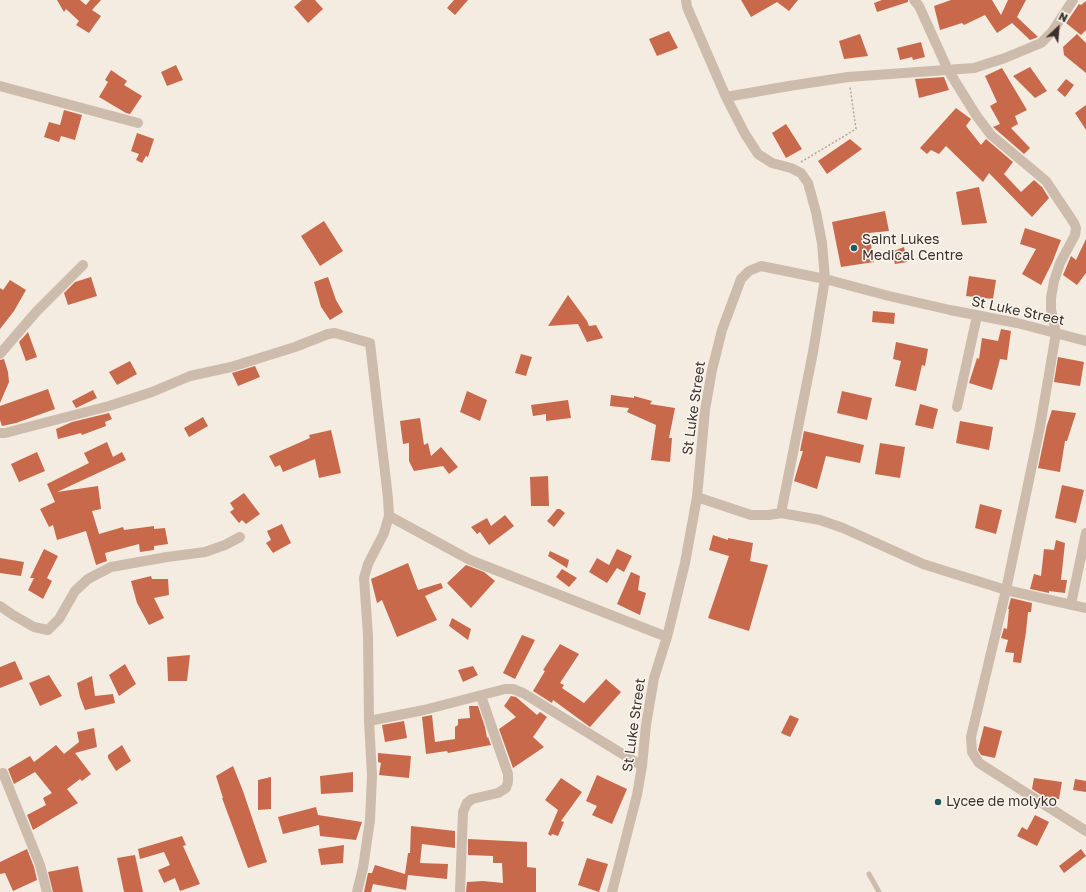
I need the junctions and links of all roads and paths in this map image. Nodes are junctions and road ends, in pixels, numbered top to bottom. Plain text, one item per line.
1 (686, 0) edge
2 (914, 0) edge
3 (1073, 0) edge
4 (948, 70) junction
5 (848, 78) junction
6 (0, 86) edge
7 (726, 97) junction
8 (138, 123) dead end
9 (791, 168) junction
10 (83, 265) dead end
11 (825, 279) junction
12 (977, 316) junction
13 (1056, 333) junction
14 (1086, 341) edge
15 (0, 354) edge
16 (957, 408) dead end
17 (0, 433) edge
18 (697, 497) junction
19 (781, 513) junction
20 (389, 516) junction
21 (1086, 533) edge
22 (240, 537) dead end
23 (1006, 590) junction
24 (1070, 604) junction
25 (0, 606) edge
26 (1086, 608) edge
27 (667, 637) junction
28 (481, 696) junction
29 (369, 721) junction
30 (642, 766) junction
31 (4, 773) dead end
32 (1086, 831) edge
33 (869, 874) dead end
34 (47, 892) edge
35 (357, 892) edge
36 (460, 892) edge
37 (612, 892) edge
38 (879, 892) edge

1 - 7 street
2 - 4 street
3 - 4 street
4 - 5 street
4 - 13 street
5 - 7 street
5 - 9 path
6 - 8 street
7 - 9 street
9 - 11 street
10 - 15 street
11 - 12 street, St Luke Street
11 - 18 street, St Luke Street
11 - 19 street
12 - 13 street, St Luke Street
12 - 16 street
13 - 14 street, St Luke Street
13 - 23 street
17 - 20 street
18 - 19 street
18 - 27 street, St Luke Street
19 - 23 street
20 - 27 street
20 - 29 street
21 - 24 street
22 - 25 street
23 - 24 street
23 - 32 street
24 - 26 street
27 - 30 street, St Luke Street
28 - 29 street
28 - 30 street
28 - 36 street
29 - 35 street
30 - 37 street, St Luke Street
31 - 34 street
33 - 38 lane

